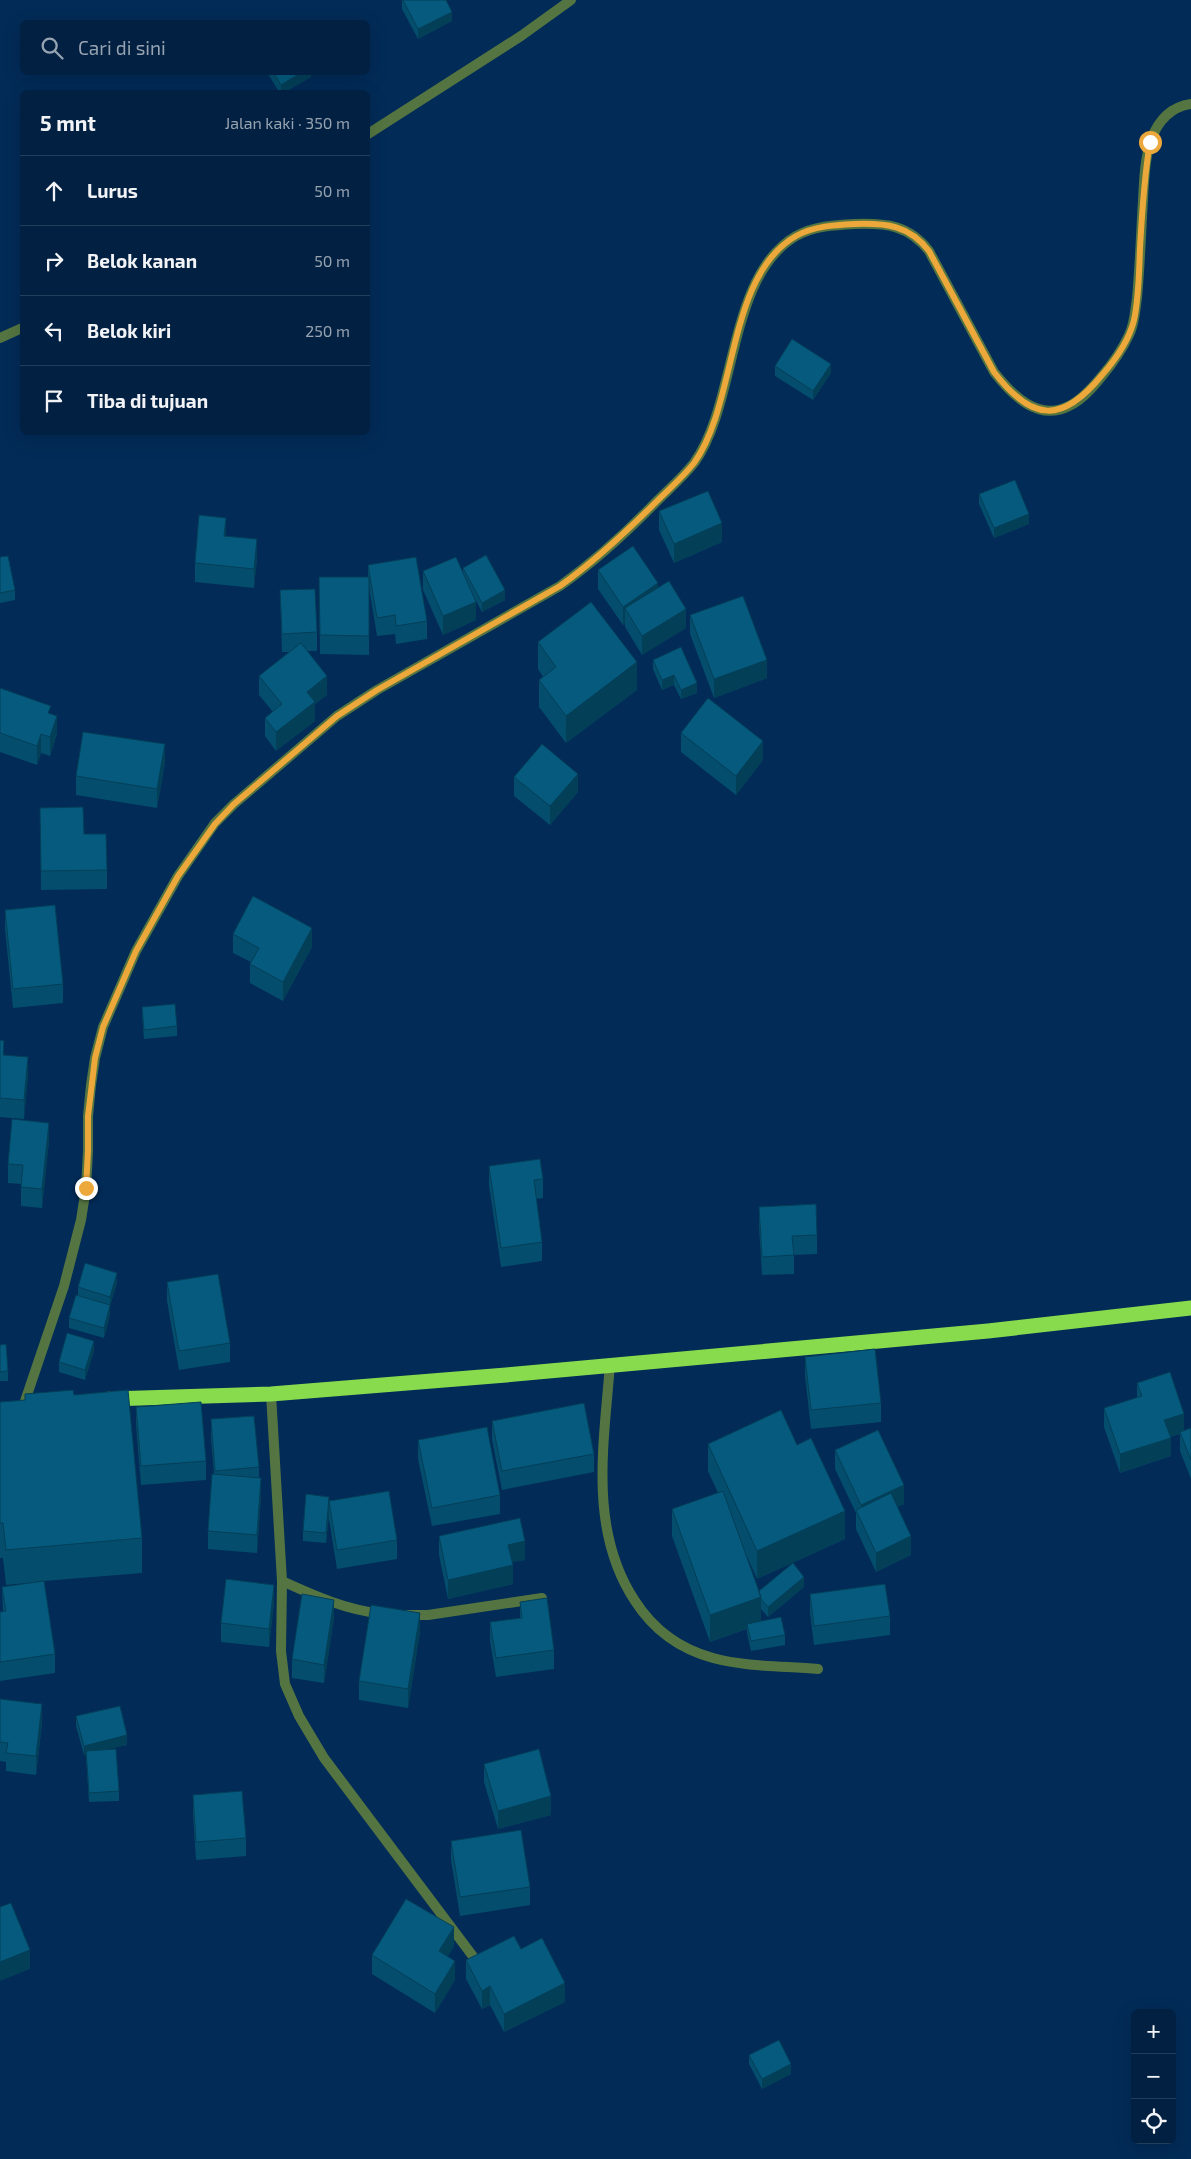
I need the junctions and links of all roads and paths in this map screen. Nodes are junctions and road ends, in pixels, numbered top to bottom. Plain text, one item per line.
1 (571, 0) edge
2 (1191, 104) edge
3 (370, 133) edge
4 (20, 329) edge
5 (0, 338) edge
6 (1191, 1308) edge
7 (610, 1364) junction
8 (271, 1394) junction
9 (94, 1399) edge
10 (25, 1401) junction
11 (45, 1401) edge
12 (8, 1404) edge
13 (282, 1581) junction
14 (542, 1598) edge
15 (818, 1668) dead end
16 (475, 1959) edge

1 - 3 street
2 - 10 street
4 - 5 street
6 - 7 highway
7 - 8 highway
7 - 15 street
8 - 9 highway
8 - 13 street
10 - 11 highway
10 - 12 highway
13 - 14 street
13 - 16 street

